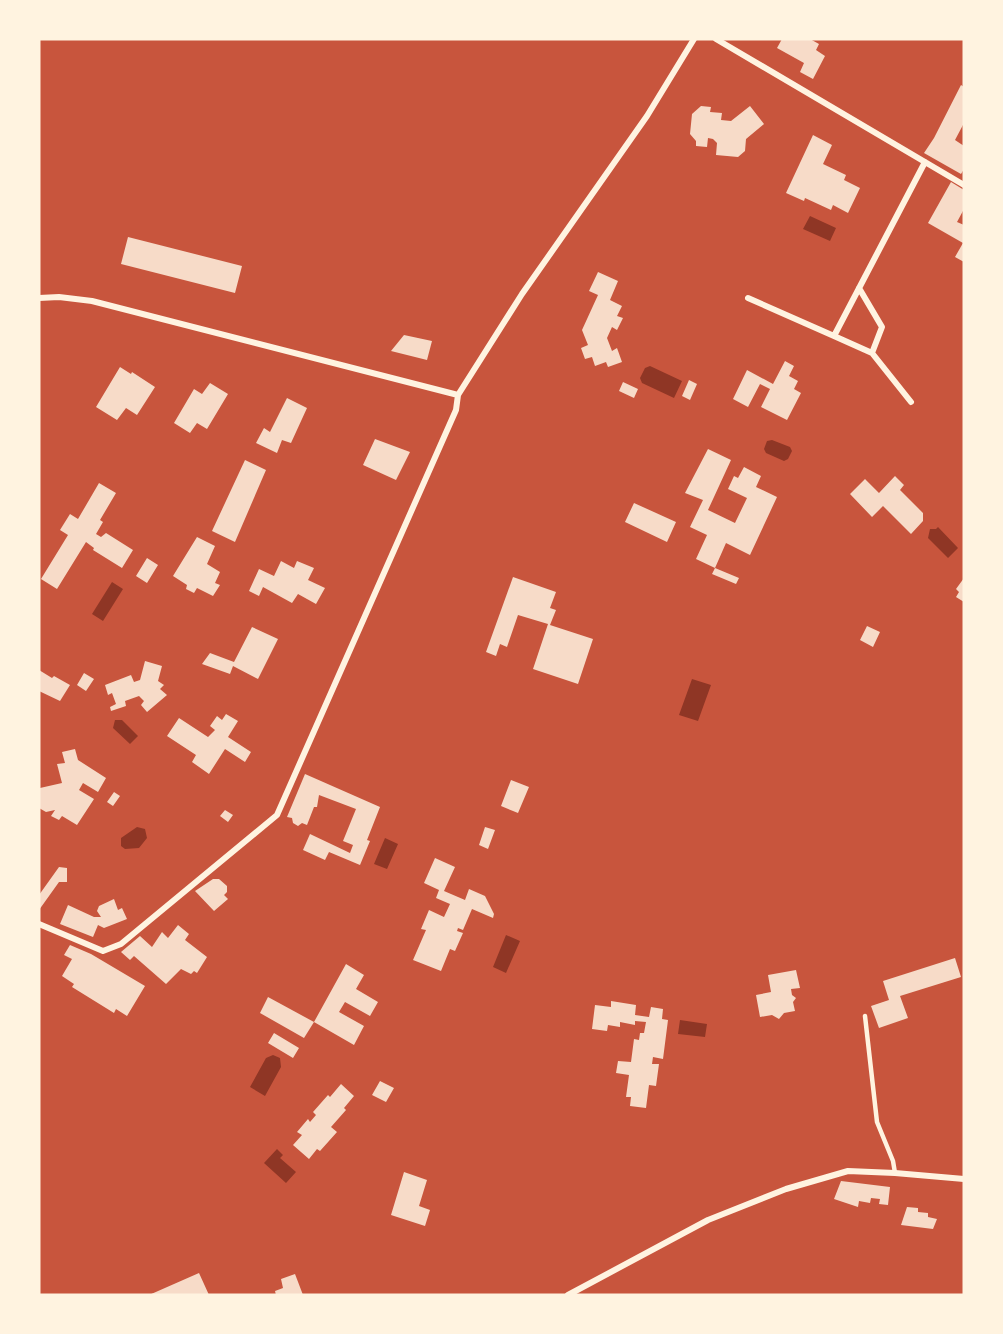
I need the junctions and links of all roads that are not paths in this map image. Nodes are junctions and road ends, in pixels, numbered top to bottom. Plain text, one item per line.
1 (694, 39) edge
2 (716, 39) edge
3 (925, 162) junction
4 (964, 185) edge
5 (859, 288) junction
6 (39, 298) edge
7 (748, 298) dead end
8 (834, 336) junction
9 (872, 353) junction
10 (458, 395) junction
11 (910, 402) dead end
12 (39, 924) edge
13 (865, 1016) dead end
14 (895, 1173) junction
15 (964, 1179) edge
16 (568, 1295) edge

1 - 10 street
2 - 3 street
3 - 4 street
3 - 5 street
5 - 8 street
5 - 9 street
6 - 10 street
7 - 8 street
8 - 9 street
9 - 11 street
10 - 12 street
13 - 14 lane
14 - 15 street
14 - 16 street

